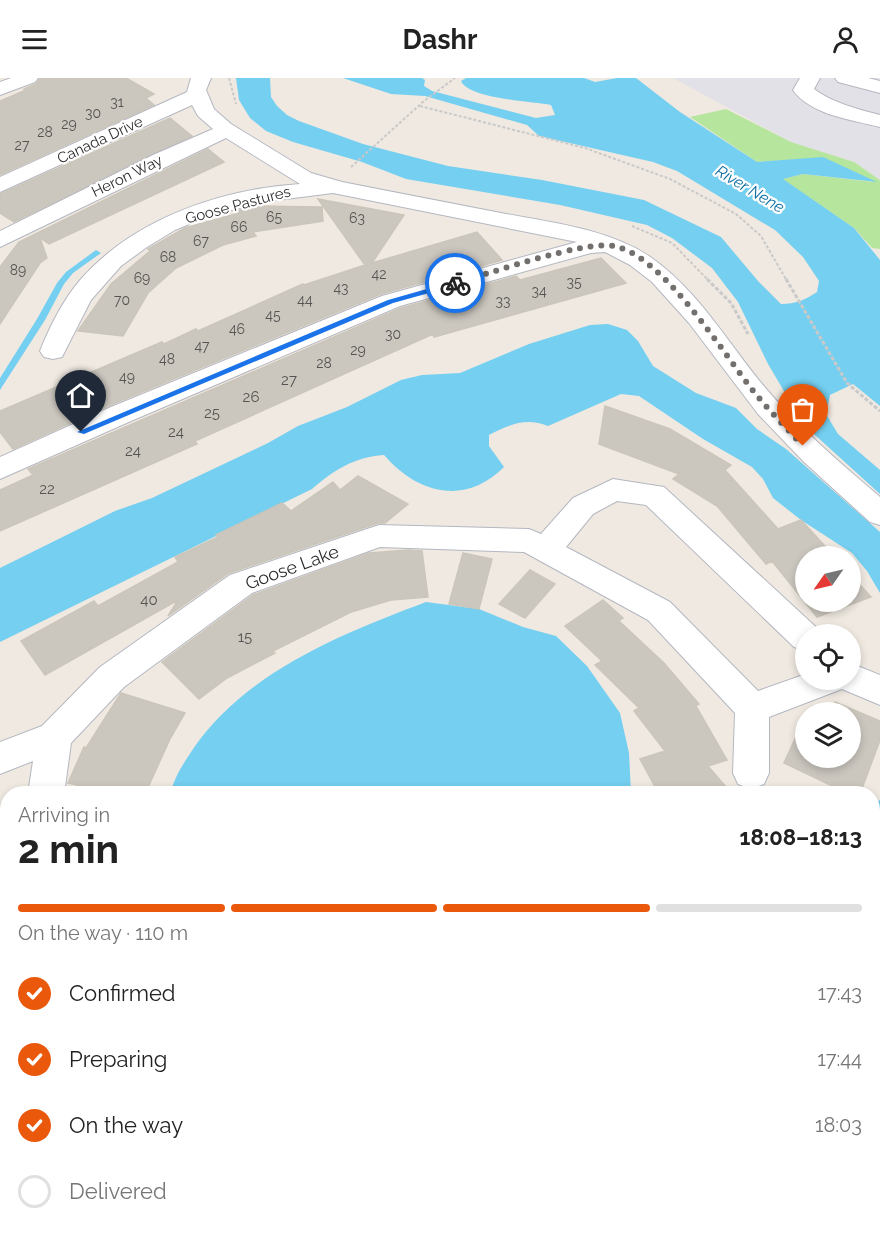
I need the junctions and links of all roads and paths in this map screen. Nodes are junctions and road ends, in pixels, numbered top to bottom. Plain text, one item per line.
1 (28, 78) edge
2 (455, 78) edge
3 (810, 78) edge
4 (845, 78) edge
5 (200, 86) edge
6 (880, 87) edge
7 (0, 89) edge
8 (420, 106) junction
9 (880, 121) edge
10 (228, 130) junction
11 (352, 165) dead end
12 (0, 185) edge
13 (339, 188) junction
14 (28, 224) junction
15 (0, 240) edge
16 (615, 246) junction
17 (0, 256) edge
18 (52, 351) dead end
19 (880, 411) edge
20 (0, 469) edge
21 (880, 514) edge
22 (545, 550) junction
23 (795, 628) edge
24 (861, 683) edge
25 (802, 690) edge
26 (880, 691) edge
27 (752, 708) junction
28 (54, 737) junction
29 (0, 758) edge
30 (751, 773) dead end
31 (47, 786) edge

1 - 7 street
2 - 8 path
3 - 9 street
4 - 6 street
5 - 10 street
5 - 12 street, Canada Drive
8 - 11 path
8 - 19 path
10 - 13 street
10 - 14 street, Heron Way
13 - 16 street
13 - 18 street, Goose Pastures
14 - 15 street, Heron Way
14 - 17 street, Heron Way
16 - 20 street
16 - 21 street
22 - 23 street
22 - 27 street, Goose Lake
22 - 28 street, Goose Lake
24 - 26 street
25 - 27 street
27 - 30 street
28 - 29 street, Goose Lake
28 - 31 street

